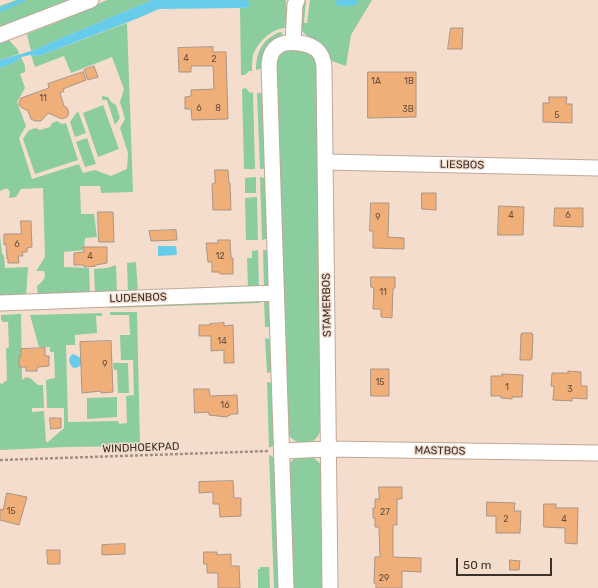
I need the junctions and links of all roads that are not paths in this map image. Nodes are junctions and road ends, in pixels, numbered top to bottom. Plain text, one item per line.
1 (91, 0) edge
2 (295, 2) edge
3 (0, 35) edge
4 (293, 42) junction
5 (325, 162) junction
6 (598, 168) edge
7 (276, 293) junction
8 (0, 303) edge
9 (328, 449) junction
10 (282, 451) junction
11 (598, 453) edge
12 (286, 588) edge
13 (330, 588) edge

1 - 3 street
2 - 4 street
4 - 5 street, STAMERBOS
4 - 7 street
5 - 6 street, LIESBOS
5 - 9 street, STAMERBOS
7 - 8 street, LUDENBOS
7 - 10 street
9 - 10 street, MASTBOS
9 - 11 street, MASTBOS
9 - 13 street, STAMERBOS
10 - 12 street

